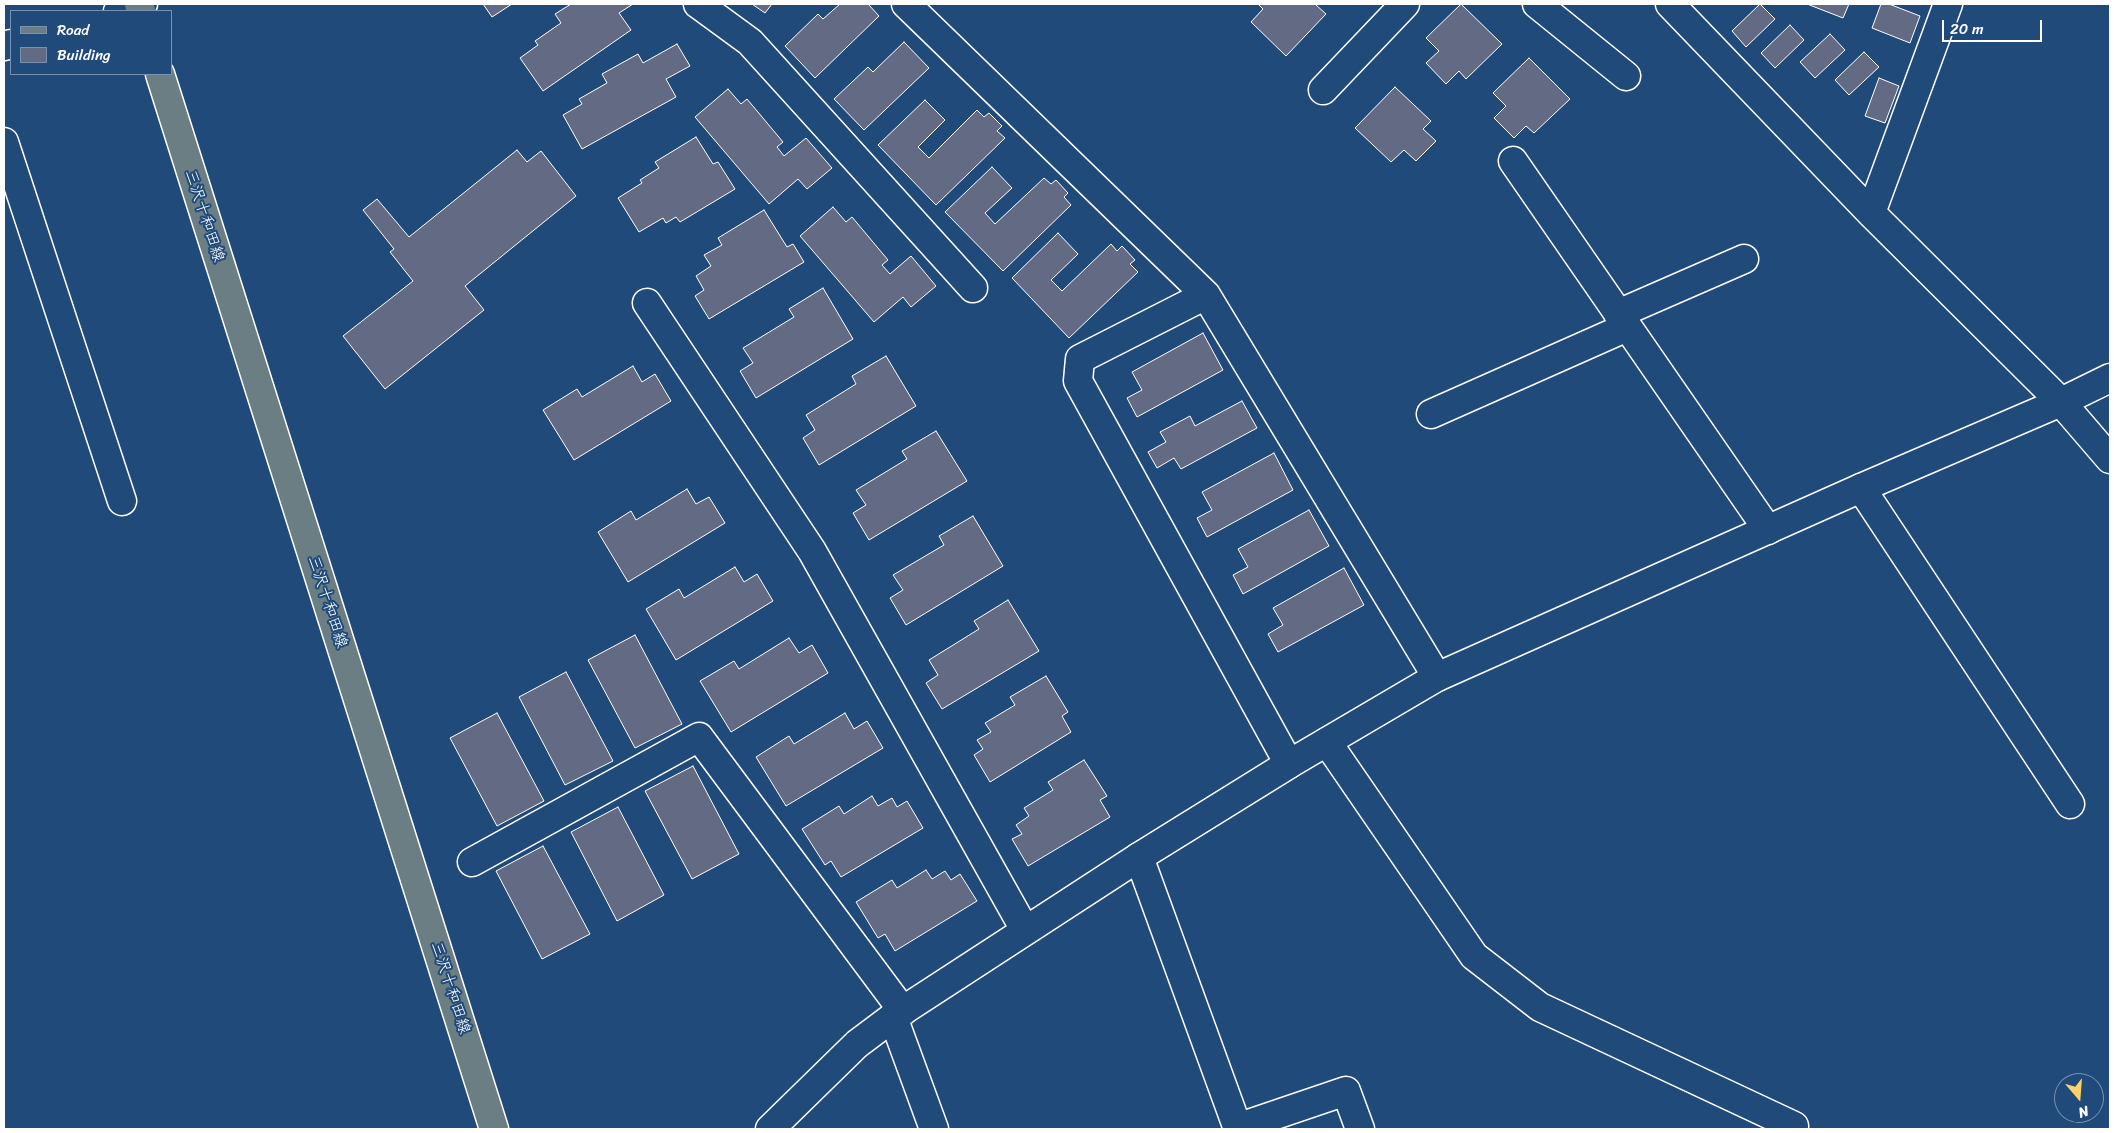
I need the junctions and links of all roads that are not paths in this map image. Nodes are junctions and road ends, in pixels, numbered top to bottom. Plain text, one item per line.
1 (698, 4) edge
2 (906, 4) edge
3 (1405, 4) edge
4 (1537, 4) edge
5 (1670, 4) edge
6 (1948, 4) edge
7 (160, 75) edge
8 (1626, 76) dead end
9 (1323, 90) dead end
10 (4, 142) edge
11 (1513, 161) dead end
12 (1870, 213) junction
13 (1744, 259) dead end
14 (973, 288) dead end
15 (1206, 295) junction
16 (647, 303) dead end
17 (1623, 321) junction
18 (2110, 378) edge
19 (2061, 402) junction
20 (1431, 414) dead end
21 (2110, 458) edge
22 (1861, 488) junction
23 (122, 501) dead end
24 (1768, 530) junction
25 (1437, 677) junction
26 (1327, 742) junction
27 (1289, 764) junction
28 (2070, 804) dead end
29 (1139, 857) junction
30 (472, 862) dead end
31 (1025, 930) junction
32 (898, 1014) junction
33 (494, 1129) edge
34 (770, 1129) edge
35 (934, 1129) edge
36 (1238, 1129) edge
37 (1360, 1129) edge
38 (1792, 1129) edge

1 - 14 street
2 - 15 street
3 - 9 street
4 - 8 street
5 - 12 street
6 - 12 street
7 - 33 main road, 三沢十和田線
10 - 23 street
11 - 17 street
12 - 19 street
13 - 17 street
15 - 25 street
15 - 27 street
16 - 31 street
17 - 20 street
17 - 24 street
18 - 19 street
19 - 21 street
19 - 22 street
22 - 24 street
22 - 28 street
24 - 25 street
25 - 26 street
26 - 27 street
26 - 38 street
27 - 29 street
29 - 31 street
29 - 36 street
30 - 32 street
31 - 32 street
32 - 34 street
32 - 35 street
36 - 37 street

